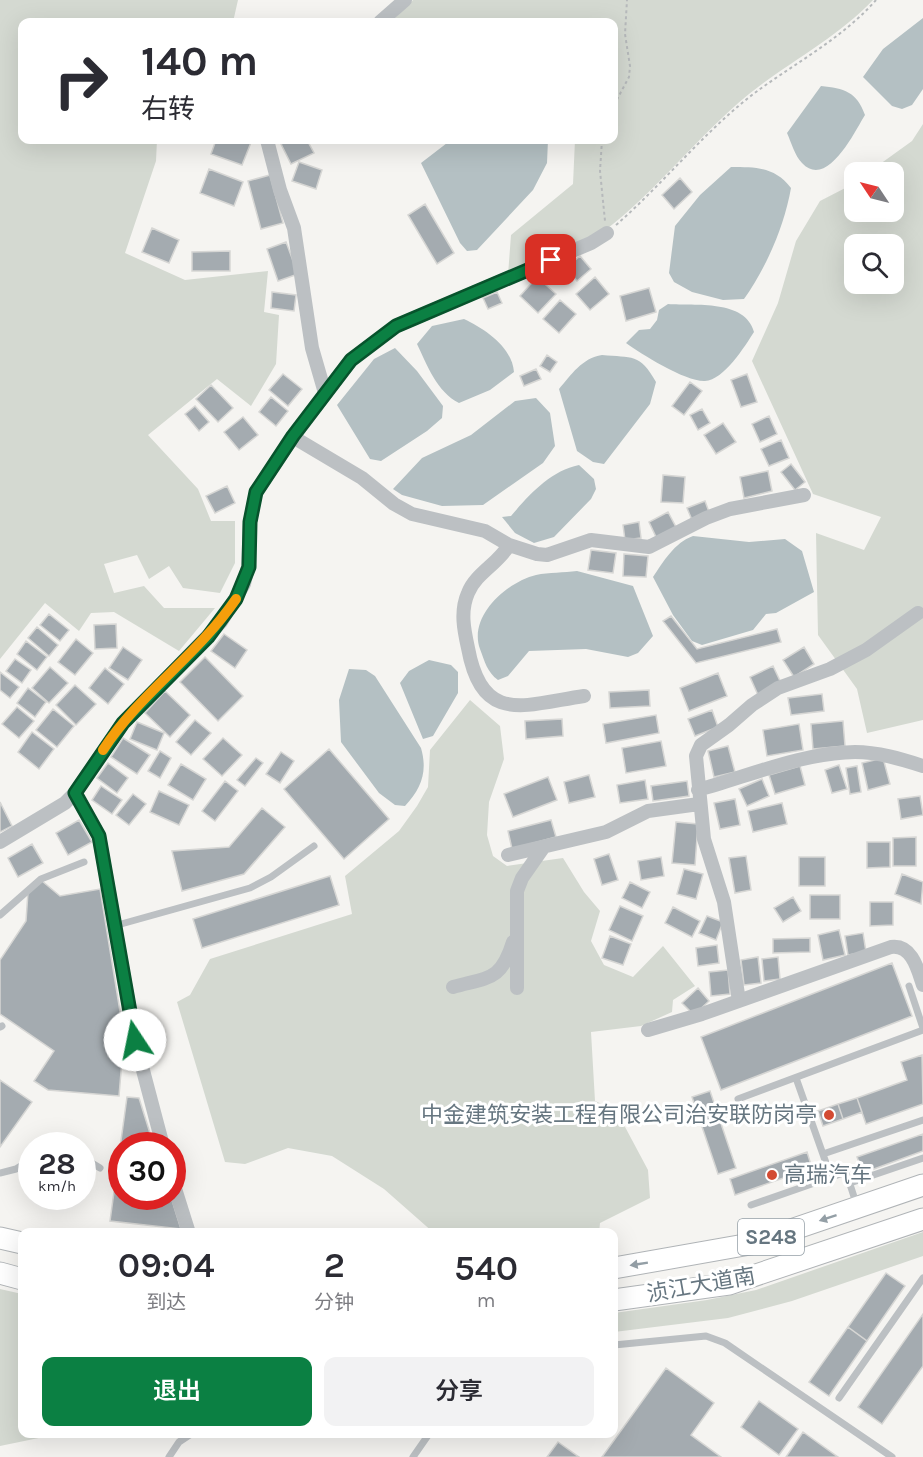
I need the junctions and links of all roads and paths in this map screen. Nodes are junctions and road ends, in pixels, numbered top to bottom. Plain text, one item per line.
1 (405, 0) edge
2 (627, 0) edge
3 (876, 0) edge
4 (385, 18) edge
5 (618, 98) edge
6 (268, 144) edge
7 (602, 144) edge
8 (607, 233) junction
9 (325, 393) junction
10 (293, 436) junction
11 (804, 495) dead end
12 (509, 545) junction
13 (918, 613) dead end
14 (584, 696) dead end
15 (923, 766) edge
16 (75, 793) junction
17 (699, 797) junction
18 (0, 842) edge
19 (314, 846) dead end
20 (543, 848) junction
21 (508, 855) dead end
22 (84, 862) dead end
23 (0, 915) edge
24 (114, 926) junction
25 (518, 927) junction
26 (916, 986) edge
27 (453, 987) dead end
28 (517, 988) dead end
29 (739, 1001) junction
30 (923, 1029) edge
31 (648, 1030) dead end
32 (796, 1078) junction
33 (738, 1099) dead end
34 (923, 1120) edge
35 (159, 1132) edge
36 (823, 1154) junction
37 (923, 1158) edge
38 (96, 1166) edge
39 (18, 1168) edge
40 (100, 1168) dead end
41 (0, 1173) edge
42 (831, 1177) junction
43 (850, 1183) junction
44 (923, 1185) edge
45 (751, 1205) dead end
46 (858, 1208) junction
47 (182, 1210) edge
48 (923, 1220) edge
49 (187, 1228) edge
50 (0, 1238) edge
51 (18, 1242) edge
52 (618, 1267) edge
53 (0, 1273) edge
54 (18, 1278) edge
55 (923, 1278) edge
56 (618, 1299) edge
57 (618, 1345) edge
58 (838, 1398) dead end
59 (184, 1438) edge
60 (426, 1438) edge
61 (169, 1457) edge
62 (413, 1457) edge
63 (892, 1457) edge

1 - 4 street
2 - 5 path
3 - 8 path
6 - 9 street
7 - 8 path
8 - 9 street
9 - 10 street
10 - 12 street
10 - 16 street
11 - 12 street
12 - 14 street
13 - 17 street
15 - 17 street
16 - 18 street
16 - 24 street
17 - 20 street
17 - 29 street
19 - 24 lane
20 - 21 street
20 - 25 street
22 - 23 lane
24 - 35 street
25 - 27 street
25 - 28 street
26 - 29 street
26 - 30 lane
29 - 31 street
30 - 32 lane
32 - 33 lane
32 - 36 lane
34 - 36 lane
36 - 42 lane
37 - 43 lane
38 - 40 lane
39 - 41 lane
42 - 43 lane
42 - 45 lane
43 - 46 lane
44 - 46 main road, 浈江大道南 / S248
46 -> 52 main road, 浈江大道南 / S248
47 - 49 street
48 - 56 main road, 浈江大道南 / S248
50 - 51 main road
53 - 54 main road
55 - 58 lane
57 - 63 lane
59 - 61 lane
60 - 62 lane

